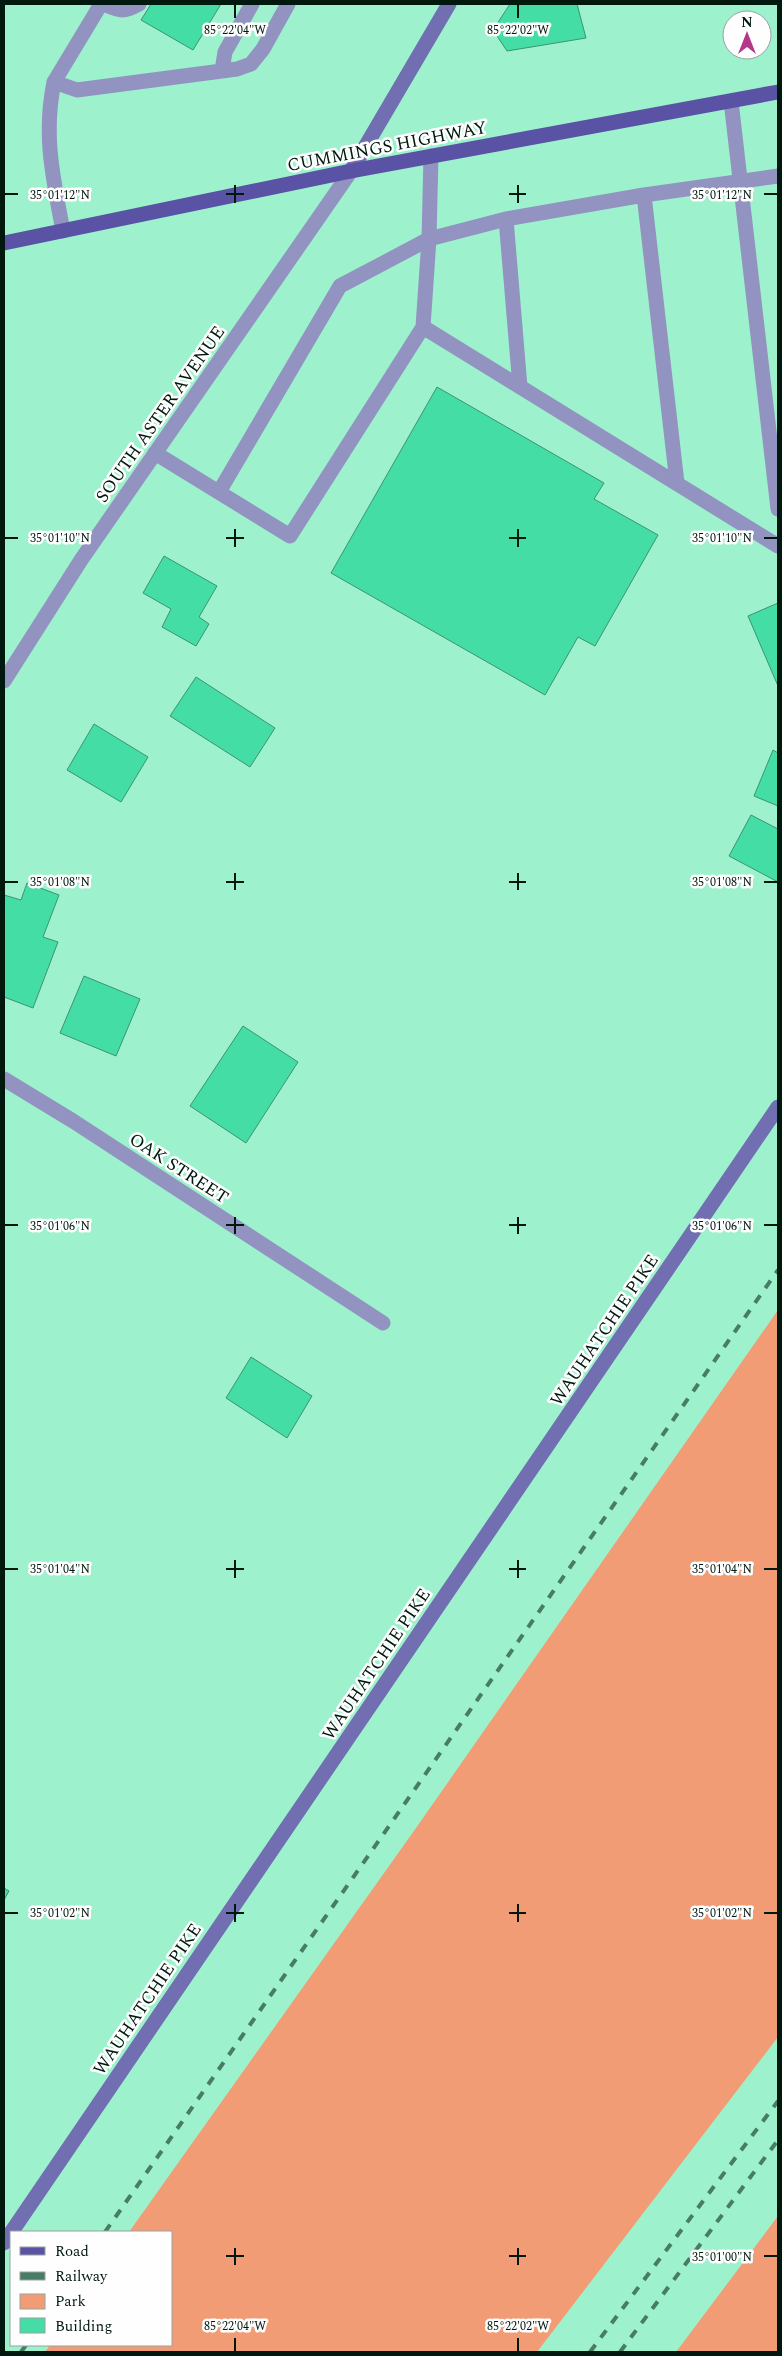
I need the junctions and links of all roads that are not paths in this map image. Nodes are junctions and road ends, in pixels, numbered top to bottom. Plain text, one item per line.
1 (102, 4) edge
2 (140, 4) edge
3 (252, 4) edge
4 (288, 4) edge
5 (449, 4) edge
6 (230, 70) junction
7 (54, 82) junction
8 (778, 92) edge
9 (731, 101) junction
10 (431, 156) junction
11 (351, 171) junction
12 (778, 176) edge
13 (740, 180) junction
14 (644, 195) junction
15 (506, 219) junction
16 (63, 231) junction
17 (429, 239) junction
18 (4, 243) edge
19 (423, 327) junction
20 (520, 387) junction
21 (155, 454) junction
22 (677, 483) junction
23 (219, 492) junction
24 (778, 508) edge
25 (778, 546) edge
26 (4, 681) edge
27 (4, 1079) edge
28 (778, 1107) edge
29 (383, 1323) dead end
30 (12, 2231) edge

1 - 2 street
1 - 7 street
3 - 6 street
4 - 6 street
5 - 11 street
6 - 7 street
7 - 16 street
8 - 9 main road, CUMMINGS HIGHWAY
9 - 10 main road, CUMMINGS HIGHWAY
9 - 13 street
10 - 11 main road, CUMMINGS HIGHWAY
10 - 17 street
11 - 16 main road, CUMMINGS HIGHWAY
11 - 21 street, SOUTH ASTER AVENUE
12 - 13 street
13 - 14 street
13 - 24 street
14 - 15 street
14 - 22 street
15 - 17 street
15 - 20 street
16 - 18 main road, CUMMINGS HIGHWAY
17 - 19 street
17 - 23 street
19 - 20 street
19 - 23 street
20 - 22 street
21 - 23 street
21 - 26 street, SOUTH ASTER AVENUE
22 - 25 street
27 - 29 street, OAK STREET
28 - 30 street, WAUHATCHIE PIKE

